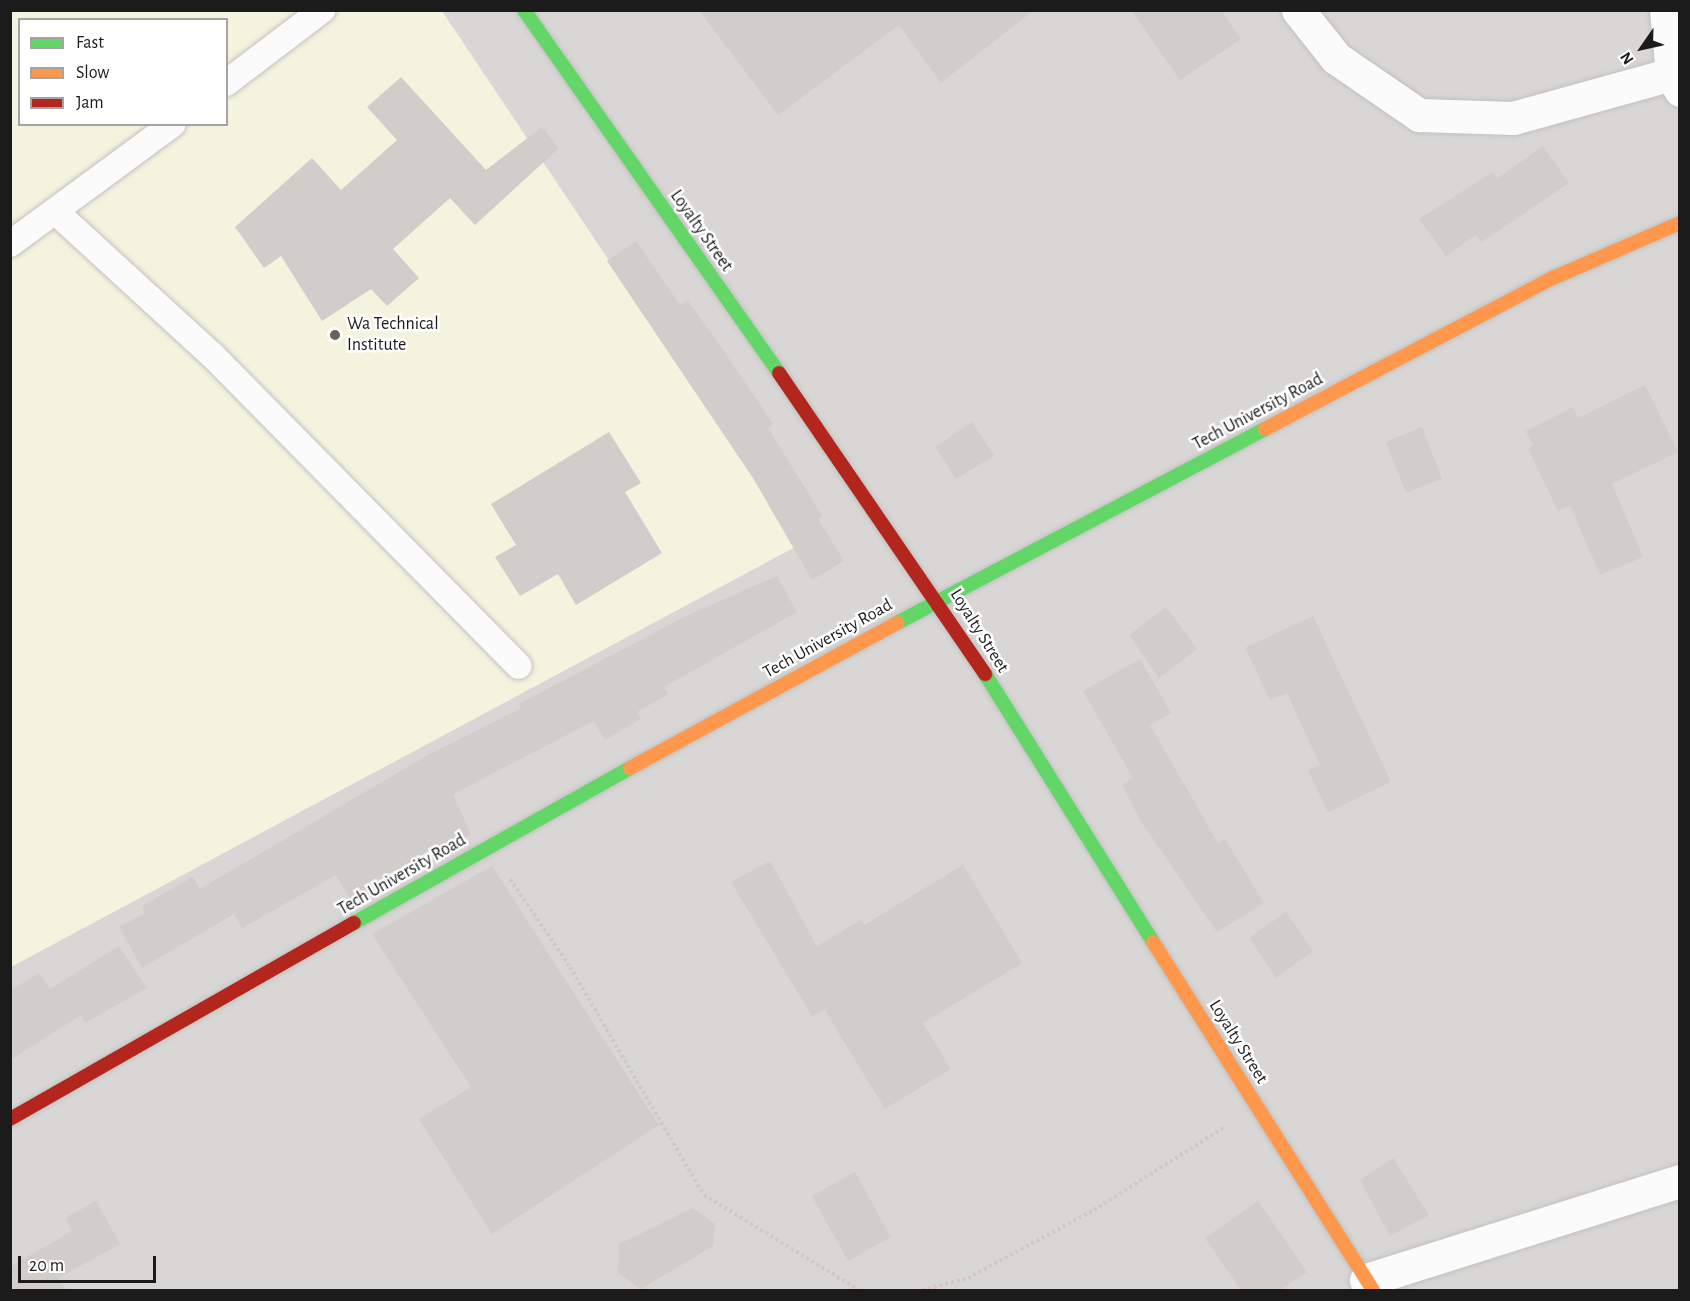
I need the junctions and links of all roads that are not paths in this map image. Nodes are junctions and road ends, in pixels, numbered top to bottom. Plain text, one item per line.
1 (322, 10) edge
2 (524, 10) edge
3 (1298, 10) edge
4 (1666, 10) edge
5 (228, 81) edge
6 (1676, 82) edge
7 (170, 126) edge
8 (58, 214) junction
9 (1680, 223) edge
10 (10, 244) edge
11 (938, 600) junction
12 (519, 666) dead end
13 (10, 1119) edge
14 (1680, 1181) edge
15 (1369, 1285) edge

1 - 5 lane
2 - 11 street, Loyalty Street
3 - 6 street
4 - 6 street
7 - 8 lane
8 - 10 lane
8 - 12 lane
9 - 11 street, Tech University Road
11 - 13 street, Tech University Road
11 - 15 street, Loyalty Street
14 - 15 street

